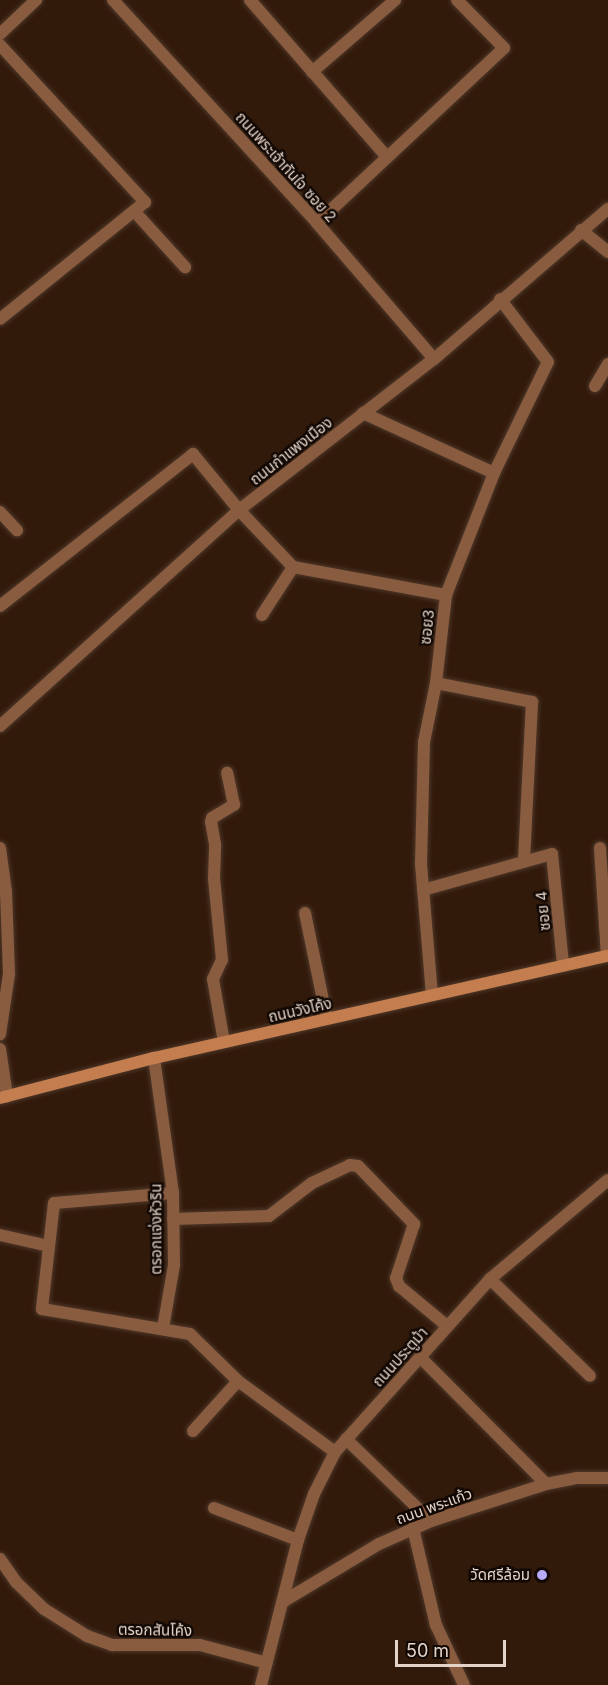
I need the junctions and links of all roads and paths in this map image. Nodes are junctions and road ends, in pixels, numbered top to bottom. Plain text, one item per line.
1 (36, 0) edge
2 (113, 0) edge
3 (249, 0) edge
4 (395, 0) edge
5 (457, 0) edge
6 (0, 34) edge
7 (0, 45) edge
8 (312, 72) junction
9 (387, 157) junction
10 (608, 209) edge
11 (134, 211) junction
12 (317, 223) junction
13 (582, 230) junction
14 (608, 252) edge
15 (185, 267) dead end
16 (500, 299) junction
17 (0, 319) edge
18 (434, 358) junction
19 (608, 364) edge
20 (595, 386) dead end
21 (363, 413) junction
22 (494, 473) junction
23 (239, 510) junction
24 (0, 512) edge
25 (17, 530) dead end
26 (293, 567) junction
27 (446, 595) junction
28 (0, 606) edge
29 (262, 615) dead end
30 (436, 683) junction
31 (0, 726) edge
32 (227, 773) dead end
33 (0, 848) edge
34 (600, 848) dead end
35 (524, 862) junction
36 (423, 890) junction
37 (306, 913) dead end
38 (608, 956) edge
39 (563, 964) junction
40 (432, 995) junction
41 (327, 1019) junction
42 (0, 1034) edge
43 (224, 1042) junction
44 (0, 1049) edge
45 (154, 1058) junction
46 (4, 1097) edge
47 (608, 1180) edge
48 (173, 1192) junction
49 (173, 1219) junction
50 (0, 1235) edge
51 (49, 1246) junction
52 (490, 1279) junction
53 (447, 1326) junction
54 (163, 1328) junction
55 (421, 1358) junction
56 (590, 1376) dead end
57 (238, 1381) junction
58 (193, 1431) dead end
59 (346, 1439) junction
60 (335, 1452) junction
61 (608, 1478) edge
62 (546, 1484) junction
63 (214, 1508) dead end
64 (431, 1521) junction
65 (413, 1528) junction
66 (298, 1540) junction
67 (0, 1559) edge
68 (284, 1601) junction
69 (267, 1663) junction
70 (261, 1685) edge
71 (464, 1685) edge

1 - 6 street
2 - 12 street, ถนนพระเจ้าทันใจ ซอย 2
3 - 8 street
4 - 8 street
5 - 9 street
7 - 11 street
8 - 9 street
9 - 12 street
10 - 13 street, ถนนกำแพงเมือง
11 - 15 street
11 - 17 street
12 - 18 street, ถนนพระเจ้าทันใจ ซอย 2
13 - 14 street
13 - 16 street, ถนนกำแพงเมือง
16 - 18 street, ถนนกำแพงเมือง
16 - 22 street, ซอย3
18 - 21 street, ถนนกำแพงเมือง
19 - 20 street
21 - 22 street
21 - 23 street, ถนนกำแพงเมือง
22 - 27 street, ซอย3
23 - 26 street
23 - 28 street
23 - 31 street, ถนนกำแพงเมือง
24 - 25 street
26 - 27 street
26 - 29 street
27 - 30 street, ซอย3
30 - 35 street
30 - 36 street, ซอย3
32 - 43 street
33 - 42 street
34 - 38 street
35 - 36 street
35 - 39 street, ซอย 4
36 - 40 street, ซอย3
37 - 41 street
38 - 39 main road, ถนนวังโค้ง
39 - 40 main road, ถนนวังโค้ง
40 - 41 main road, ถนนวังโค้ง
41 - 43 main road, ถนนวังโค้ง
43 - 45 main road, ถนนวังโค้ง
44 - 46 street
45 - 46 main road, ถนนวังโค้ง
45 - 48 street, ตรอกแจ่งหัวริน
47 - 52 street, ถนนประตูม้า
48 - 49 street, ตรอกแจ่งหัวริน
48 - 51 street
49 - 53 street
49 - 54 street, ตรอกแจ่งหัวริน
50 - 51 street
51 - 54 street
52 - 53 street, ถนนประตูม้า
52 - 56 street
53 - 55 street, ถนนประตูม้า
54 - 57 street
55 - 59 street, ถนนประตูม้า
55 - 62 street
57 - 58 street
57 - 60 street
59 - 60 street, ถนนประตูม้า
59 - 64 street
60 - 66 street, ถนนประตูม้า
61 - 62 street, ถนน พระแก้ว
62 - 64 street, ถนน พระแก้ว
63 - 66 street
64 - 65 street, ถนน พระแก้ว
65 - 68 street, ถนน พระแก้ว
65 - 71 street
66 - 68 street, ถนนประตูม้า
67 - 69 street, ตรอกสันโค้ง
68 - 69 street, ถนนประตูม้า
69 - 70 street, ถนนประตูม้า

